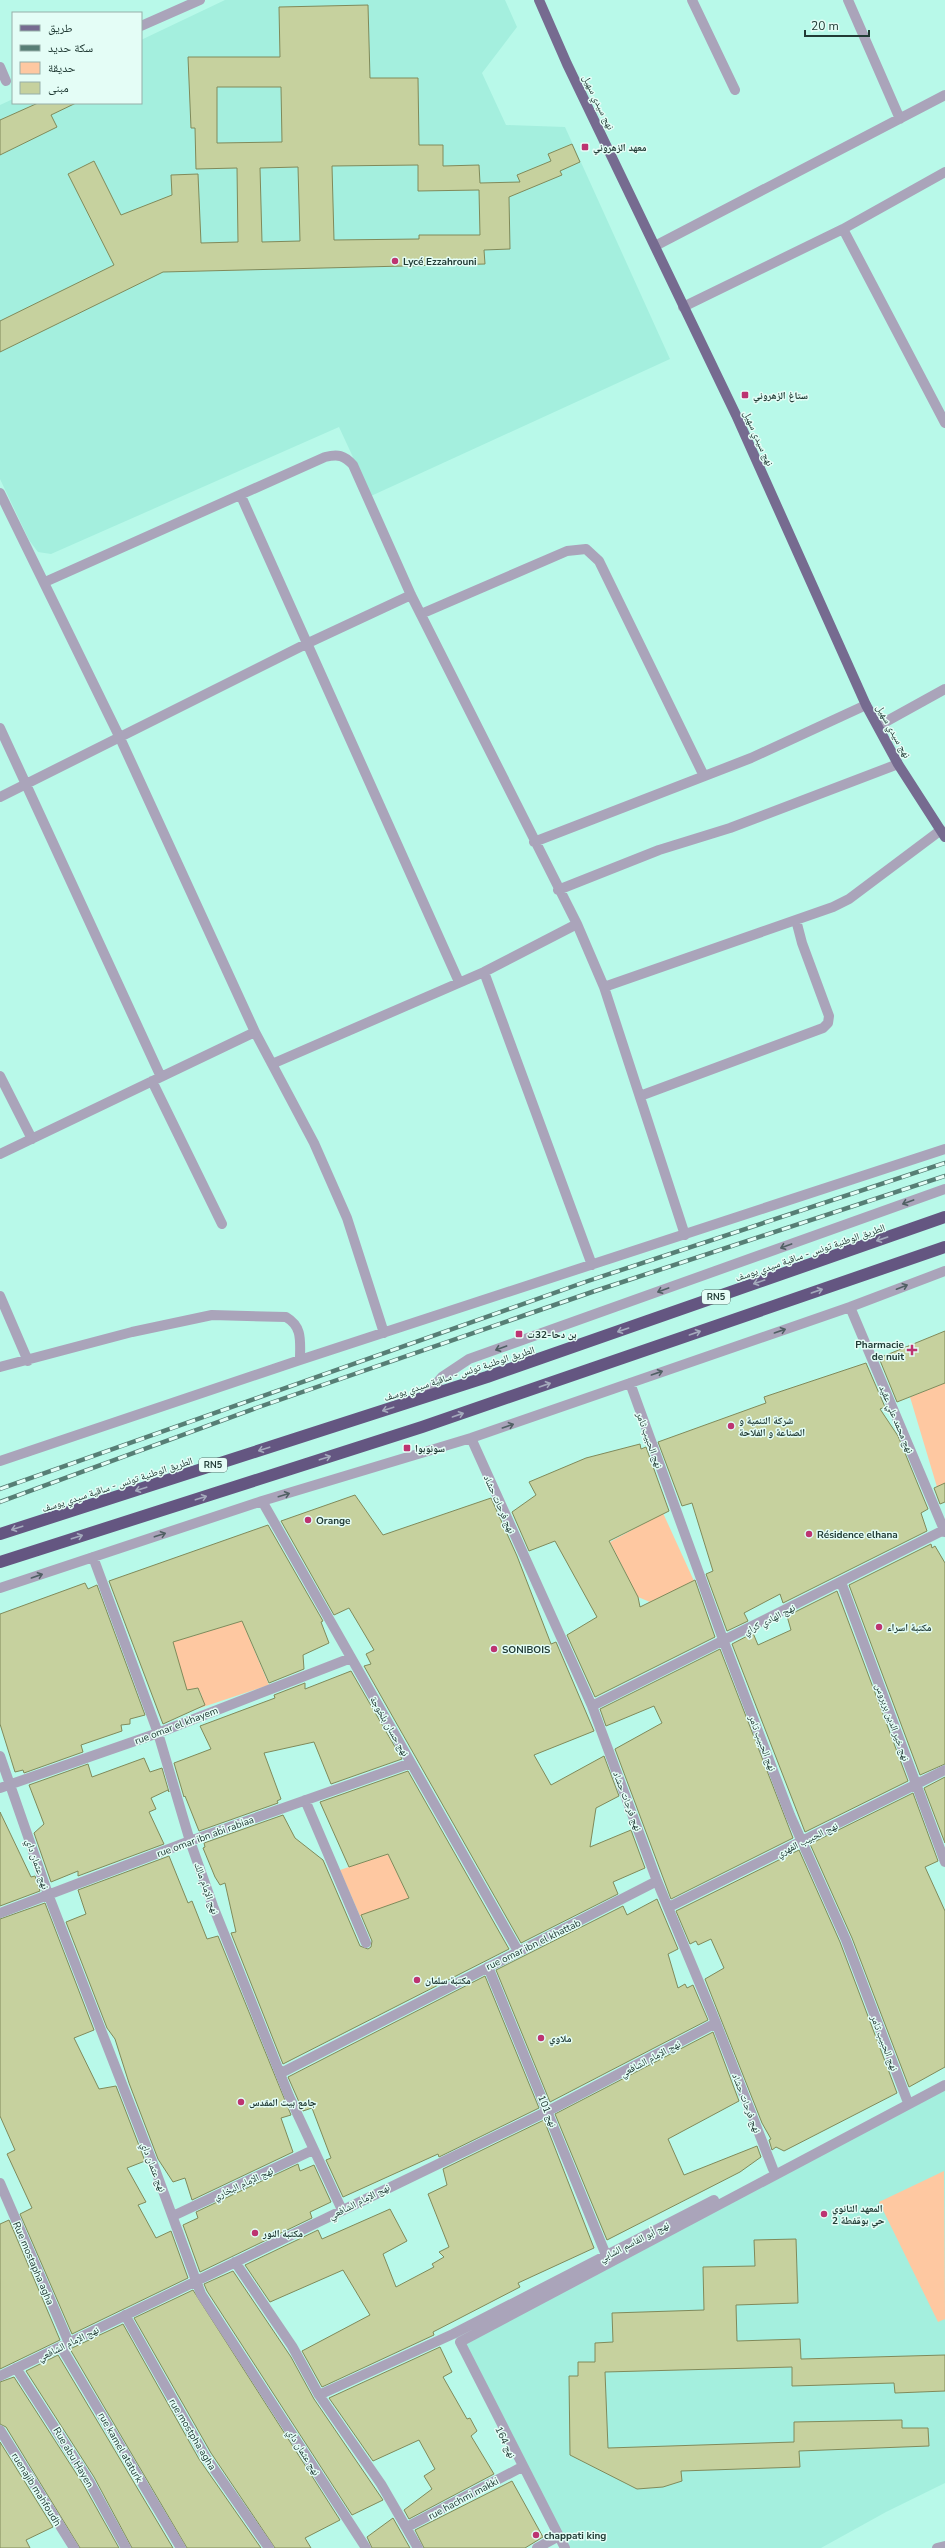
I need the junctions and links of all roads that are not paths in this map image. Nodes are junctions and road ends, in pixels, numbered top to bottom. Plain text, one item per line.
1 (200, 0) edge
2 (539, 0) edge
3 (692, 0) edge
4 (848, 0) edge
5 (142, 26) edge
6 (0, 68) edge
7 (6, 81) edge
8 (735, 90) dead end
9 (945, 95) edge
10 (900, 118) junction
11 (945, 172) edge
12 (843, 229) junction
13 (655, 246) junction
14 (683, 307) junction
15 (945, 423) edge
16 (0, 493) edge
17 (241, 496) junction
18 (45, 582) junction
19 (411, 595) junction
20 (421, 614) junction
21 (306, 644) junction
22 (945, 689) edge
23 (866, 705) junction
24 (878, 726) junction
25 (0, 728) edge
26 (120, 738) junction
27 (898, 764) junction
28 (704, 776) junction
29 (26, 783) junction
30 (0, 797) edge
31 (943, 834) edge
32 (534, 842) junction
33 (558, 890) junction
34 (796, 920) junction
35 (577, 924) junction
36 (484, 972) junction
37 (459, 982) junction
38 (604, 987) junction
39 (255, 1032) junction
40 (272, 1064) junction
41 (0, 1076) edge
42 (157, 1079) junction
43 (640, 1096) junction
44 (32, 1138) junction
45 (945, 1149) edge
46 (0, 1154) edge
47 (945, 1189) edge
48 (945, 1217) edge
49 (222, 1224) dead end
50 (685, 1235) junction
51 (945, 1246) edge
52 (592, 1265) junction
53 (945, 1271) edge
54 (0, 1296) edge
55 (850, 1307) junction
56 (384, 1333) junction
57 (300, 1360) junction
58 (28, 1362) junction
59 (0, 1368) edge
60 (630, 1383) junction
61 (425, 1397) junction
62 (471, 1438) junction
63 (0, 1461) edge
64 (262, 1501) junction
65 (945, 1531) edge
66 (0, 1534) edge
67 (93, 1557) junction
68 (0, 1562) edge
69 (841, 1582) junction
70 (0, 1588) edge
71 (724, 1642) junction
72 (351, 1658) junction
73 (592, 1706) junction
74 (158, 1733) junction
75 (0, 1756) edge
76 (411, 1763) junction
77 (945, 1770) edge
78 (916, 1785) junction
79 (5, 1786) edge
80 (305, 1800) junction
81 (190, 1841) junction
82 (802, 1842) junction
83 (945, 1862) edge
84 (657, 1881) junction
85 (48, 1894) junction
86 (668, 1907) junction
87 (0, 1913) edge
88 (366, 1943) dead end
89 (518, 1952) junction
90 (488, 1967) junction
91 (716, 2022) junction
92 (281, 2073) junction
93 (945, 2080) edge
94 (945, 2085) edge
95 (907, 2100) junction
96 (548, 2111) junction
97 (313, 2150) junction
98 (772, 2170) junction
99 (0, 2183) edge
100 (342, 2210) junction
101 (174, 2216) junction
102 (606, 2255) junction
103 (235, 2262) junction
104 (197, 2279) junction
105 (125, 2315) junction
106 (453, 2334) junction
107 (65, 2345) junction
108 (16, 2368) junction
109 (0, 2376) edge
110 (319, 2395) junction
111 (0, 2430) edge
112 (520, 2468) junction
113 (407, 2527) junction
114 (557, 2537) junction
115 (945, 2546) edge
116 (74, 2548) edge
117 (126, 2548) edge
118 (181, 2548) edge
119 (269, 2548) edge
120 (366, 2548) edge
121 (418, 2548) edge
122 (537, 2548) edge
123 (564, 2548) edge
124 (937, 2548) edge

1 - 5 street
2 - 13 main road, نهج سيدي سهيل
3 - 8 street
4 - 10 street
6 - 7 street
9 - 10 street
10 - 13 street
11 - 12 street
12 - 14 street
12 - 15 street
13 - 14 main road, نهج سيدي سهيل
14 - 23 main road, نهج سيدي سهيل
16 - 18 street
17 - 18 street
17 - 19 street
17 - 21 street
18 - 26 street
19 - 20 street
19 - 21 street
20 - 28 street
20 - 32 street
21 - 26 street
21 - 37 street
22 - 24 street
23 - 24 main road, نهج سيدي سهيل
23 - 28 street
24 - 27 main road, نهج سيدي سهيل
25 - 29 street
26 - 29 street
26 - 39 street
27 - 31 main road, نهج سيدي سهيل
27 - 33 street
28 - 32 street
29 - 30 street
29 - 42 street
31 - 34 street
32 - 33 street
33 - 35 street
34 - 38 street
34 - 43 street
35 - 36 street
35 - 38 street
36 - 37 street
36 - 52 street
37 - 40 street
38 - 43 street
39 - 40 street
39 - 42 street
40 - 56 street
41 - 44 street
42 - 44 street
42 - 49 street
43 - 50 street
44 - 46 street
45 - 50 street
47 -> 61 street
48 -> 61 highway, الطريق الوطنية تونس - ساقية سيدي يوسف / RN5
50 - 52 street
68 -> 51 highway
52 - 56 street
55 -> 53 street
54 - 58 street
60 -> 55 street
55 - 65 street, نهج محمد علي عقيد
56 - 57 street
57 - 58 street
57 - 63 street
58 - 59 street
62 -> 60 street
60 - 71 street, نهج الحبيب ثامر
61 -> 66 highway, الطريق الوطنية تونس - ساقية سيدي يوسف / RN5
64 -> 62 street
62 - 73 street, نهج فرحات حشاد
67 -> 64 street
64 - 72 street, نهج حسان بلخوجة
65 - 69 street, نهج الهادي كراي
70 -> 67 street
67 - 74 street, نهج الإمام مالك
69 - 71 street, نهج الهادي كراي
69 - 78 street, نهج خير الدين بربروس
71 - 73 street, نهج الهادي كراي
71 - 82 street, نهج الحبيب ثامر
72 - 74 street, rue omar el khayem
72 - 76 street, نهج حسان بلخوجة
73 - 84 street, نهج فرحات حشاد
74 - 79 street, rue omar el khayem
74 - 81 street, نهج الإمام مالك
75 - 79 street, نهج عثمان داي
76 - 80 street, rue omar ibn abi rabiaa
76 - 89 street, نهج حسان بلخوجة
77 - 78 street, نهج الحبيب الفهري
78 - 82 street, نهج الحبيب الفهري
78 - 83 street, نهج خير الدين بربروس
79 - 85 street, نهج عثمان داي
80 - 81 street, rue omar ibn abi rabiaa
80 - 88 street
81 - 85 street, rue omar ibn abi rabiaa
81 - 92 street, نهج الإمام مالك
82 - 86 street, نهج الحبيب الفهري
82 - 95 street, نهج الحبيب ثامر
84 - 86 street, نهج فرحات حشاد
84 - 89 street, rue omar ibn el khattab
85 - 87 street, rue omar ibn abi rabiaa
85 - 101 street, نهج عثمان داي
86 - 91 street, نهج فرحات حشاد
89 - 90 street, rue omar ibn el khattab
90 - 92 street, rue omar ibn el khattab
90 - 96 street, نهج 101
91 - 96 street, نهج الإمام الشافعي
91 - 98 street, نهج فرحات حشاد
92 - 97 street, نهج الإمام مالك
93 - 95 street, نهج أبو القاسم الشابي
94 - 123 street
95 - 98 street, نهج أبو القاسم الشابي
96 - 100 street, نهج الإمام الشافعي
96 - 102 street, نهج 101
97 - 100 street, نهج الإمام مالك
97 - 101 street, نهج الإمام البخاري
98 - 102 street, نهج أبو القاسم الشابي
99 - 107 street, Rue mostapha agha
100 - 103 street, نهج الإمام الشافعي
101 - 104 street, نهج عثمان داي
102 - 106 street, نهج أبو القاسم الشابي
103 - 104 street, نهج الإمام الشافعي
103 - 110 street
104 - 105 street, نهج الإمام الشافعي
104 - 120 street, نهج عثمان داي
105 - 107 street, نهج الإمام الشافعي
105 - 119 street, rue mostpha agha
106 - 110 street, نهج أبو القاسم الشابي
106 - 112 street, نهج 164
107 - 108 street, نهج الإمام الشافعي
107 - 118 street, rue kamel ataturk
108 - 109 street, نهج الإمام الشافعي
108 - 117 street, Rue abu Hayen
110 - 113 street
111 - 116 street, ruenajib mahfoudh
112 - 113 street, rue hachmi makki
112 - 114 street, نهج 164
113 - 121 street
114 - 122 street
114 - 123 street, نهج 164
115 - 124 street

